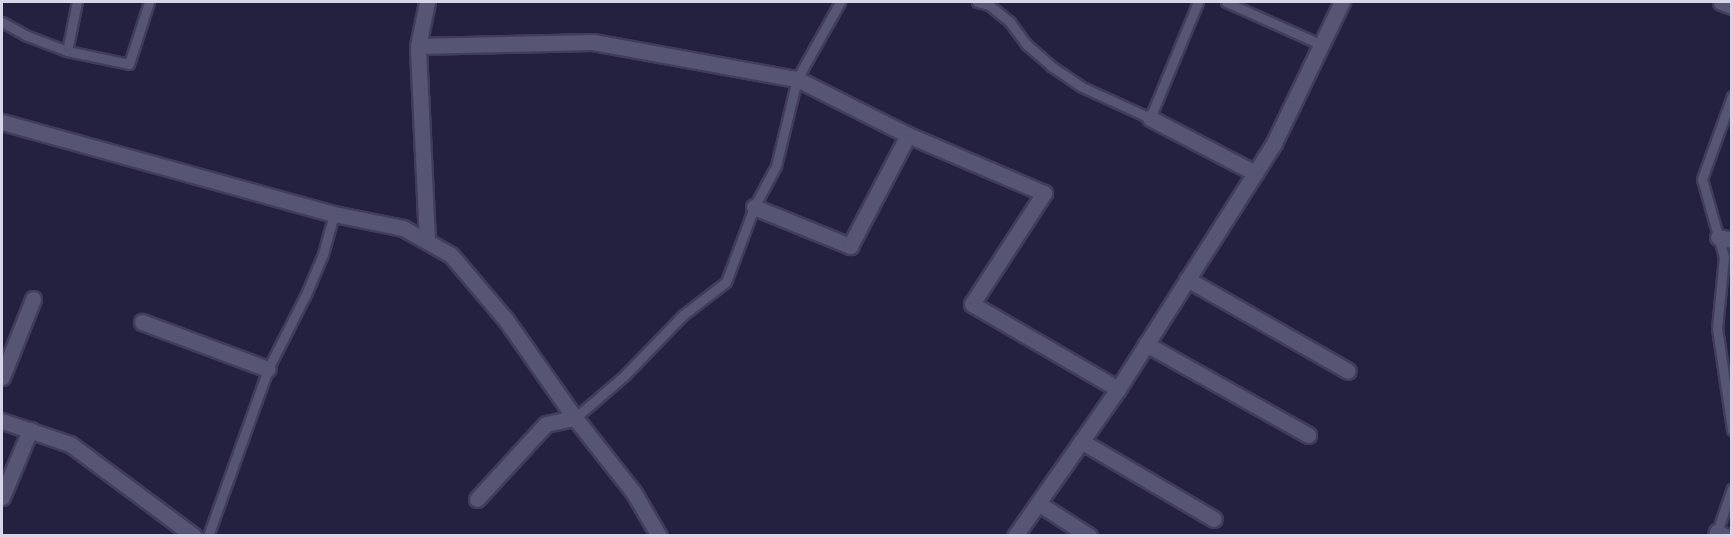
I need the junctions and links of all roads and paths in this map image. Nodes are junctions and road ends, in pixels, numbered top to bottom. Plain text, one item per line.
1 (77, 2) edge
2 (149, 2) edge
3 (428, 2) edge
4 (840, 2) edge
5 (977, 2) edge
6 (1198, 2) edge
7 (1226, 2) edge
8 (1342, 2) edge
9 (1721, 2) edge
10 (1731, 6) edge
11 (2, 22) edge
12 (1322, 45) junction
13 (418, 46) junction
14 (67, 51) junction
15 (797, 79) junction
16 (1731, 96) edge
17 (1150, 118) junction
18 (2, 122) edge
19 (909, 135) junction
20 (1255, 173) junction
21 (754, 207) junction
22 (334, 214) junction
23 (1725, 238) edge
24 (427, 240) junction
25 (1187, 279) junction
26 (33, 299) dead end
27 (142, 322) dead end
28 (1146, 344) junction
29 (268, 369) junction
30 (1348, 371) dead end
31 (2, 377) edge
32 (1118, 389) junction
33 (575, 418) junction
34 (2, 421) edge
35 (30, 430) junction
36 (1731, 430) edge
37 (1308, 435) dead end
38 (1081, 441) junction
39 (1731, 488) edge
40 (2, 497) edge
41 (477, 499) dead end
42 (1038, 503) junction
43 (1214, 519) dead end
44 (1720, 534) edge
45 (194, 536) edge
46 (208, 536) edge
47 (659, 536) edge
48 (1015, 536) edge
49 (1089, 536) edge

1 - 14 lane
2 - 14 lane
3 - 13 street
4 - 15 lane
5 - 17 lane
6 - 17 lane
7 - 12 lane
8 - 12 street
9 - 10 street
11 - 14 lane
12 - 20 street
13 - 15 street
13 - 24 street
15 - 19 street
15 - 21 lane
16 - 23 lane
17 - 20 street
18 - 22 street
19 - 21 street
19 - 32 street
20 - 25 street
21 - 33 lane
22 - 24 street
22 - 29 lane
23 - 36 lane
24 - 33 street
25 - 28 street
25 - 30 street
26 - 31 street
27 - 29 street
28 - 32 street
28 - 37 street
29 - 46 lane
32 - 38 street
33 - 41 street
33 - 47 street
34 - 35 street
35 - 40 street
35 - 45 street
38 - 42 street
38 - 43 street
39 - 44 lane
42 - 48 street
42 - 49 street

